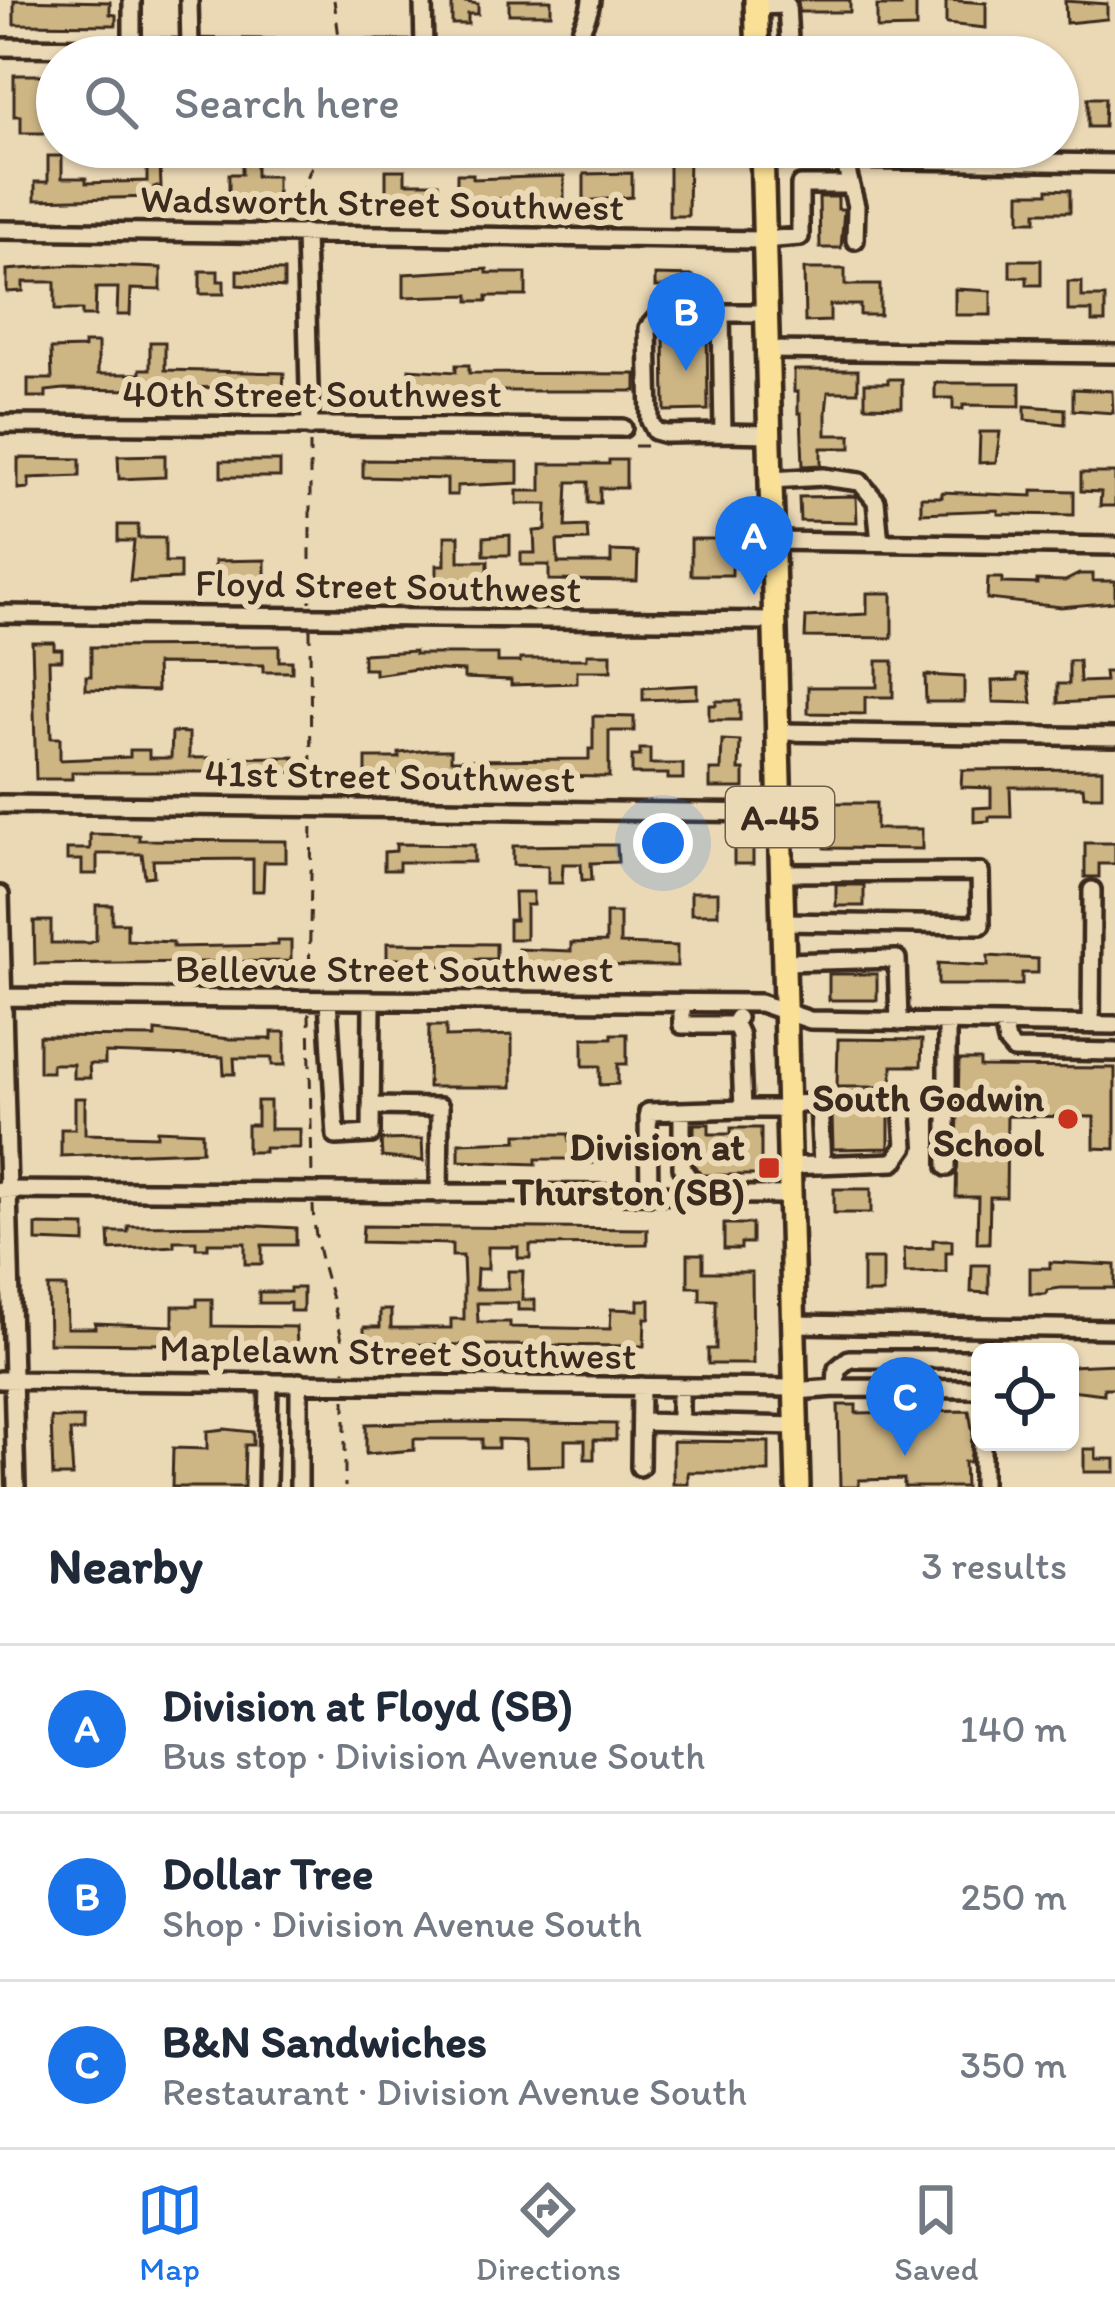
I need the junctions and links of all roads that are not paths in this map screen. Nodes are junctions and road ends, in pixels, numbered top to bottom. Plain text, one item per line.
1 (132, 0) edge
2 (189, 0) edge
3 (423, 0) edge
4 (591, 0) edge
5 (756, 3) edge
6 (132, 36) edge
7 (190, 36) edge
8 (424, 36) edge
9 (578, 36) edge
10 (757, 36) edge
11 (789, 36) edge
12 (0, 47) edge
13 (36, 47) edge
14 (1079, 162) edge
15 (1115, 163) edge
16 (762, 168) edge
17 (843, 168) edge
18 (848, 185) junction
19 (0, 230) edge
20 (304, 233) junction
21 (855, 239) dead end
22 (763, 240) junction
23 (721, 313) junction
24 (766, 313) junction
25 (767, 350) junction
26 (1115, 354) edge
27 (0, 424) edge
28 (310, 427) junction
29 (622, 428) dead end
30 (723, 433) junction
31 (770, 434) junction
32 (771, 480) junction
33 (773, 542) junction
34 (880, 543) junction
35 (1115, 545) edge
36 (0, 614) edge
37 (775, 621) junction
38 (778, 732) junction
39 (1115, 736) edge
40 (0, 804) edge
41 (780, 813) junction
42 (781, 873) junction
43 (1092, 890) dead end
44 (0, 895) edge
45 (782, 922) junction
46 (783, 962) junction
47 (2, 998) edge
48 (328, 1000) junction
49 (372, 1001) junction
50 (682, 1003) junction
51 (700, 1003) junction
52 (737, 1003) junction
53 (785, 1013) junction
54 (899, 1022) junction
55 (947, 1023) junction
56 (700, 1024) junction
57 (735, 1024) junction
58 (1003, 1024) junction
59 (1091, 1025) junction
60 (1115, 1025) edge
61 (1115, 1052) edge
62 (819, 1103) junction
63 (371, 1106) junction
64 (787, 1107) junction
65 (743, 1109) junction
66 (682, 1112) junction
67 (822, 1165) junction
68 (789, 1166) junction
69 (946, 1167) dead end
70 (4, 1190) edge
71 (439, 1193) junction
72 (649, 1195) junction
73 (690, 1195) junction
74 (790, 1195) junction
75 (794, 1324) junction
76 (971, 1327) junction
77 (1115, 1329) edge
78 (974, 1343) edge
79 (971, 1358) edge
80 (6, 1380) edge
81 (268, 1382) junction
82 (299, 1382) junction
83 (641, 1386) junction
84 (680, 1387) junction
85 (836, 1388) junction
86 (796, 1389) junction
87 (971, 1389) edge
88 (641, 1422) junction
89 (680, 1422) junction
90 (796, 1426) junction
91 (982, 1451) edge
92 (640, 1467) dead end
93 (16, 1487) edge
94 (267, 1487) edge
95 (299, 1487) edge
96 (798, 1487) edge
97 (982, 1487) edge

1 - 6 street
2 - 7 street
3 - 8 street
4 - 9 street
5 - 10 main road
5 - 11 street
12 - 13 street
14 - 15 street
16 - 22 main road, A-45
17 - 18 street
18 - 21 street
18 - 22 street
19 - 20 street, Wadsworth Street Southwest
20 - 22 street, Wadsworth Street Southwest
20 - 28 street
22 - 24 main road, A-45
23 - 24 street
23 - 30 street
23 - 30 street
24 - 25 main road, A-45
25 - 26 street
25 - 31 main road, A-45
27 - 28 street, 40th Street Southwest
28 - 29 street, 40th Street Southwest
30 - 31 street
31 - 32 main road, A-45
32 - 33 main road, A-45
32 - 34 street
33 - 34 street
33 - 37 main road, A-45
34 - 35 street
36 - 37 street, Floyd Street Southwest
37 - 38 main road, A-45
38 - 39 street
38 - 41 main road, A-45
40 - 41 street, 41st Street Southwest
41 - 42 main road, A-45
42 - 45 main road, A-45
42 - 45 street
43 - 59 street
44 - 47 street
45 - 46 main road, A-45
46 - 53 main road, A-45
46 - 54 street
47 - 48 street, Bellevue Street Southwest
47 - 70 street
48 - 49 street, Bellevue Street Southwest
48 - 63 street
49 - 50 street, Bellevue Street Southwest
49 - 63 street
50 - 51 street, Bellevue Street Southwest
50 - 56 street
51 - 52 street, Bellevue Street Southwest
51 - 56 street
52 - 53 street, Bellevue Street Southwest
52 - 57 street
53 - 54 street, Bellevue Street Southwest
53 - 64 main road, A-45
54 - 55 street, Bellevue Street Southwest
55 - 58 street, Bellevue Street Southwest
55 - 69 street
56 - 57 street
57 - 65 street
58 - 59 street, Bellevue Street Southwest
58 - 61 street
59 - 60 street, Bellevue Street Southwest
62 - 64 street
62 - 67 street
62 - 67 street
63 - 71 street
64 - 65 street
64 - 68 main road, A-45
65 - 66 street
66 - 72 street
66 - 73 street
67 - 68 street
68 - 74 main road, A-45
70 - 71 street
70 - 80 street
71 - 72 street
72 - 73 street
73 - 74 street
74 - 75 main road, A-45
75 - 76 street
75 - 86 main road, A-45
76 - 77 street
76 - 78 street
79 - 85 street
80 - 81 street, Maplelawn Street Southwest
80 - 93 street
81 - 82 street, Maplelawn Street Southwest
81 - 94 street
82 - 83 street, Maplelawn Street Southwest
82 - 95 street
83 - 84 street, Maplelawn Street Southwest
83 - 88 street
84 - 86 street, Maplelawn Street Southwest
84 - 89 street
85 - 86 street, Maplelawn Street Southwest
85 - 87 street, Maplelawn Street Southwest
86 - 90 main road, A-45
88 - 89 street
88 - 92 street
89 - 90 street
90 - 96 main road, A-45
91 - 97 street

